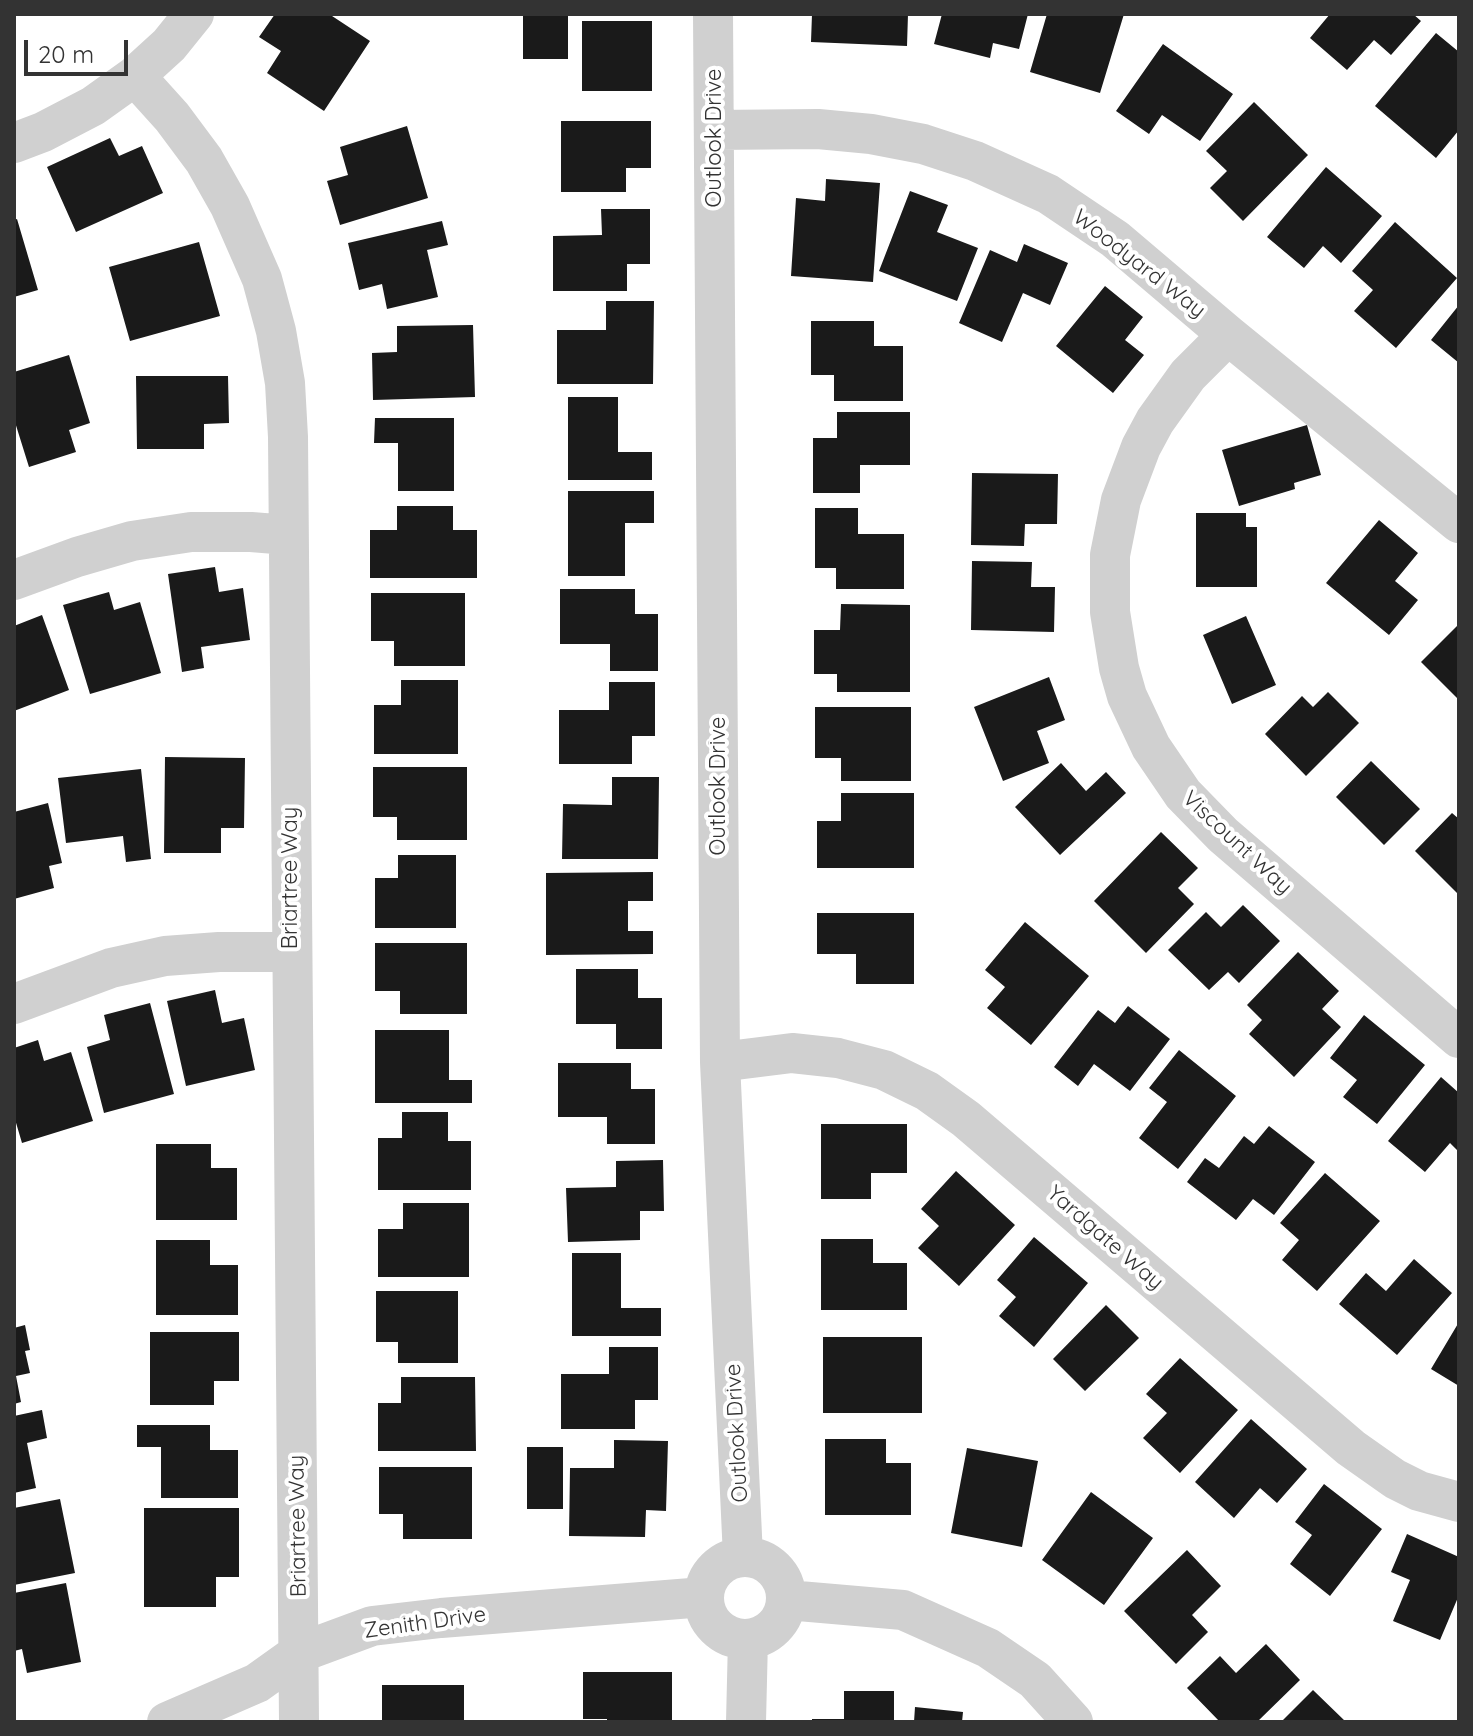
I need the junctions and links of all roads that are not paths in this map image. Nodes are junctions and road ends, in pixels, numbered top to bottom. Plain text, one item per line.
1 (194, 14) edge
2 (713, 14) edge
3 (135, 76) junction
4 (714, 130) junction
5 (14, 143) edge
6 (1228, 335) junction
7 (1459, 523) edge
8 (288, 535) junction
9 (14, 580) edge
10 (290, 952) junction
11 (14, 1004) edge
12 (1459, 1038) edge
13 (720, 1062) junction
14 (1459, 1502) edge
15 (743, 1557) junction
16 (704, 1597) junction
17 (787, 1600) junction
18 (748, 1639) junction
19 (299, 1653) junction
20 (167, 1722) edge
21 (299, 1722) edge
22 (746, 1722) edge
23 (1073, 1722) edge

1 - 3 street
2 - 4 street, Outlook Drive
3 - 5 street
3 - 8 street, Briartree Way
4 - 6 street, Woodyard Way
4 - 13 street, Outlook Drive
6 - 7 street, Woodyard Way
6 - 12 street, Viscount Way
8 - 9 street
8 - 10 street, Briartree Way
10 - 11 street
10 - 19 street, Briartree Way
13 - 14 street, Yardgate Way
13 - 15 street, Outlook Drive
15 - 16 street
15 - 17 street
16 - 18 street
16 - 19 street, Zenith Drive
17 - 18 street
17 - 23 street
18 - 22 street
19 - 20 street, Zenith Drive
19 - 21 street, Briartree Way

